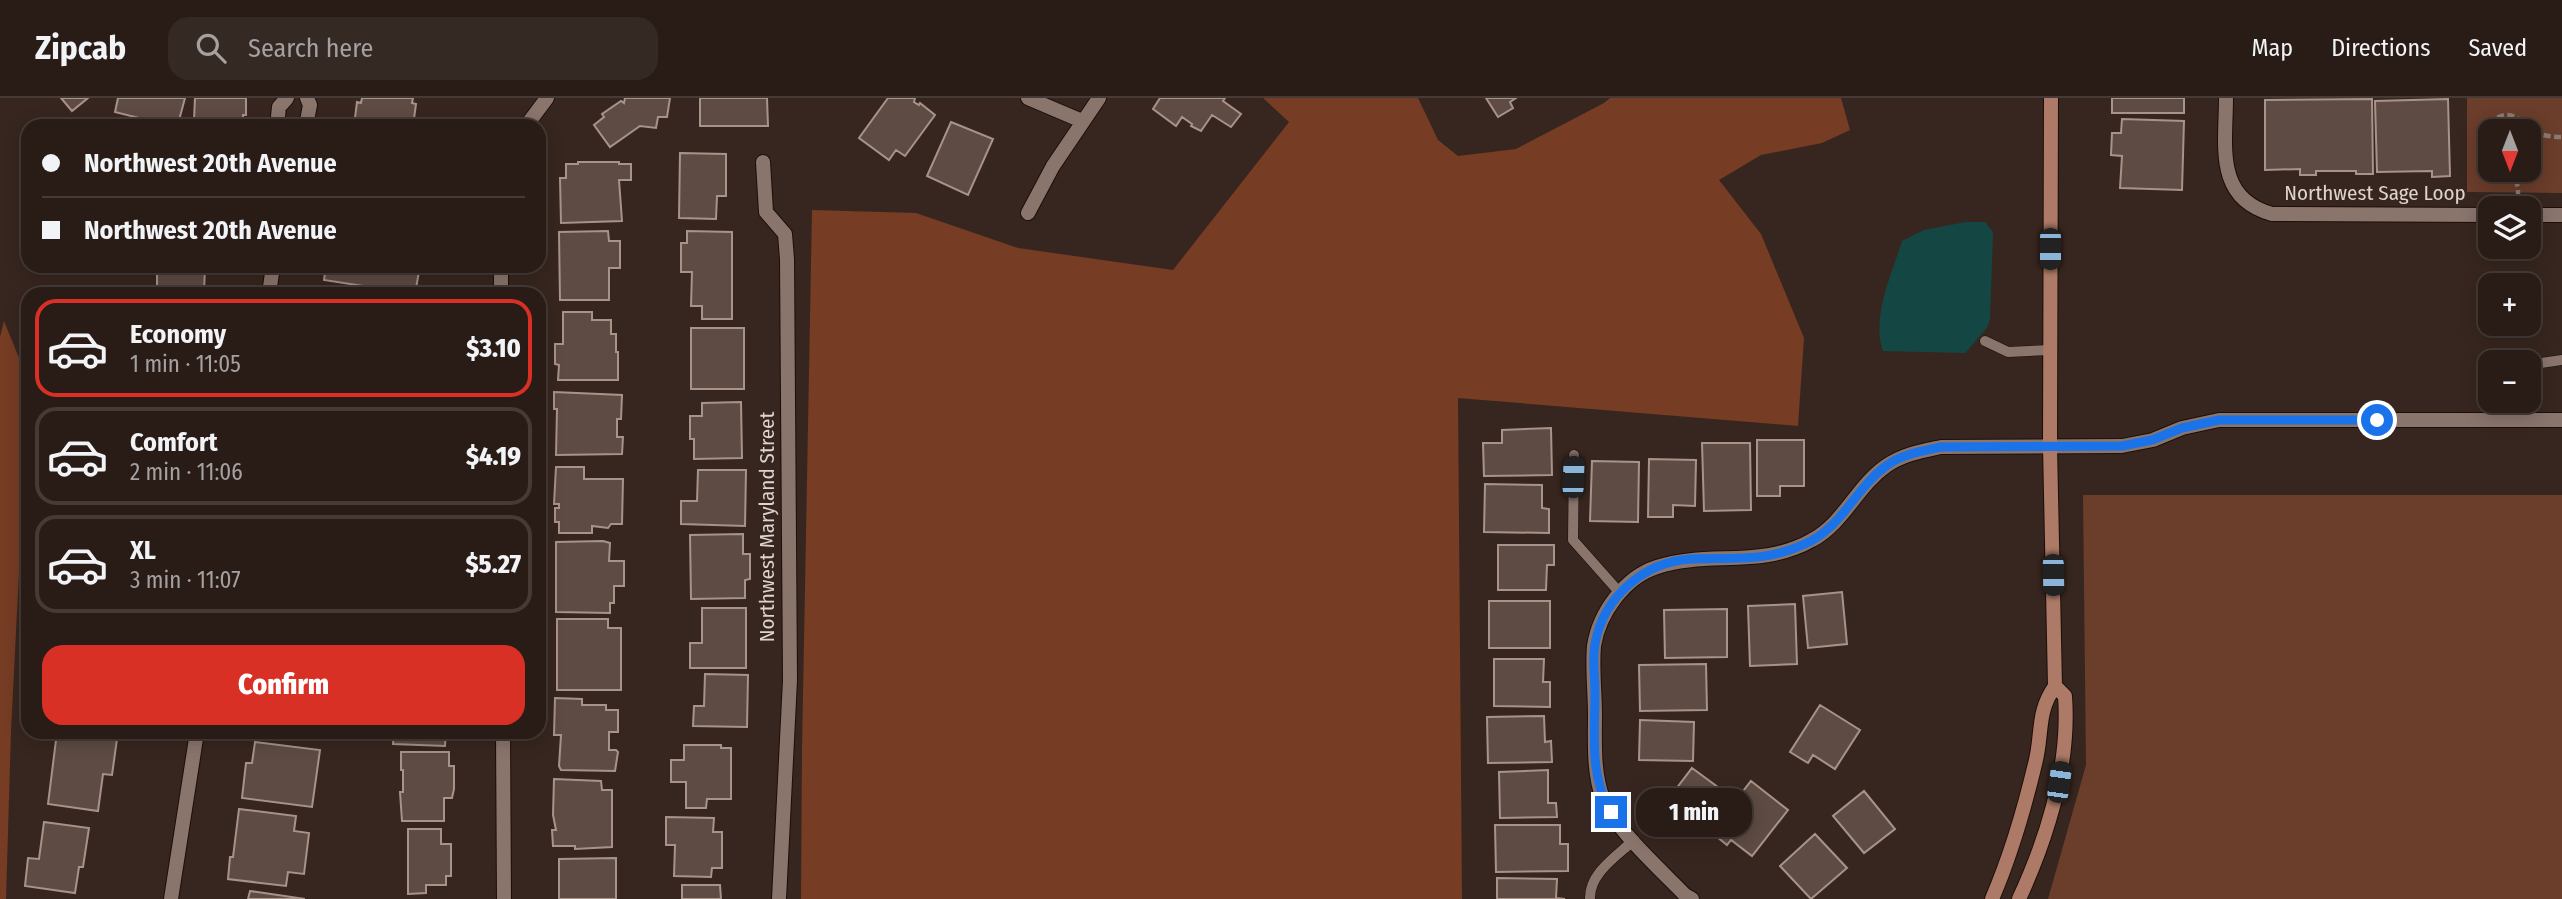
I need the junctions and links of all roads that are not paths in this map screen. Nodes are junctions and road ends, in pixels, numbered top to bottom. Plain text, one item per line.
1 (287, 98) edge
2 (307, 98) edge
3 (547, 98) edge
4 (1028, 98) edge
5 (1099, 98) edge
6 (2051, 98) edge
7 (2226, 98) edge
8 (278, 119) edge
9 (307, 119) edge
10 (531, 119) edge
11 (1082, 121) junction
12 (763, 162) dead end
13 (1028, 213) dead end
14 (2478, 215) edge
15 (2541, 215) edge
16 (2562, 215) edge
17 (1985, 341) dead end
18 (2050, 350) junction
19 (2562, 360) edge
20 (2541, 363) dead end
21 (2562, 420) edge
22 (2050, 446) junction
23 (1574, 455) dead end
24 (1620, 593) junction
25 (2055, 686) junction
26 (196, 739) edge
27 (503, 739) edge
28 (1634, 840) junction
29 (171, 899) edge
30 (504, 899) edge
31 (779, 899) edge
32 (1590, 899) edge
33 (1692, 899) edge
34 (1992, 899) edge
35 (2019, 899) edge

1 - 8 street
2 - 9 street
3 - 10 street
4 - 11 street
5 - 11 street
6 - 18 main road
7 - 14 street, Northwest Sage Loop
11 - 13 street
12 - 31 street, Northwest Maryland Street
15 - 16 street
17 - 18 lane
18 - 22 main road
19 - 20 lane
21 - 22 street
22 - 24 street
22 - 25 main road
23 - 24 lane
24 - 28 street
25 - 34 main road
25 - 35 main road
26 - 29 street
27 - 30 street
28 - 32 lane
28 - 33 street

